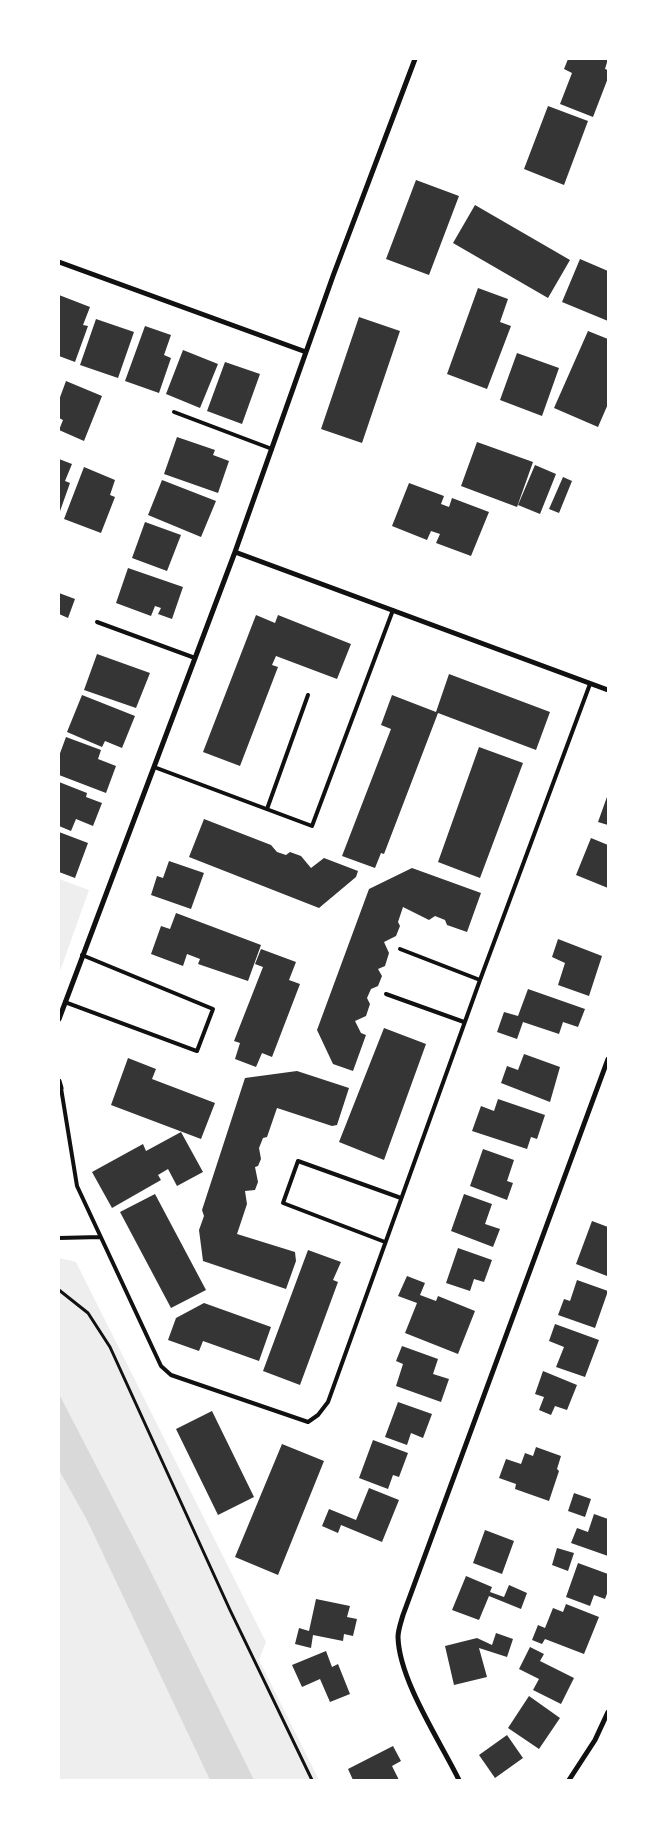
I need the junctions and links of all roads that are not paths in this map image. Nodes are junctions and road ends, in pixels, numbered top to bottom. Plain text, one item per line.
1 (415, 59) edge
2 (59, 262) edge
3 (306, 352) junction
4 (174, 412) dead end
5 (272, 449) junction
6 (235, 552) junction
7 (393, 610) junction
8 (97, 622) dead end
9 (195, 658) junction
10 (590, 684) junction
11 (608, 690) edge
12 (308, 695) dead end
13 (154, 767) junction
14 (267, 809) junction
15 (400, 949) dead end
16 (82, 955) junction
17 (480, 980) junction
18 (386, 994) dead end
19 (65, 1002) junction
20 (59, 1019) edge
21 (464, 1022) junction
22 (608, 1060) edge
23 (59, 1081) edge
24 (61, 1088) junction
25 (59, 1097) edge
26 (401, 1198) junction
27 (100, 1237) junction
28 (59, 1238) edge
29 (385, 1242) junction
30 (608, 1712) edge
31 (459, 1780) edge
32 (569, 1780) edge

1 - 3 street
2 - 3 street
3 - 5 street
4 - 5 lane
5 - 6 street
6 - 7 street
6 - 9 street
7 - 10 street
7 - 14 lane
8 - 9 lane
9 - 13 street
10 - 11 street
10 - 17 lane
12 - 14 lane
13 - 14 lane
13 - 16 street
15 - 17 lane
16 - 19 street
16 - 19 lane
17 - 21 lane
18 - 21 lane
19 - 20 street
21 - 26 lane
22 - 31 street
23 - 24 street
24 - 25 lane
24 - 27 lane
26 - 29 lane
26 - 29 lane
27 - 28 lane
27 - 29 lane
30 - 32 street

